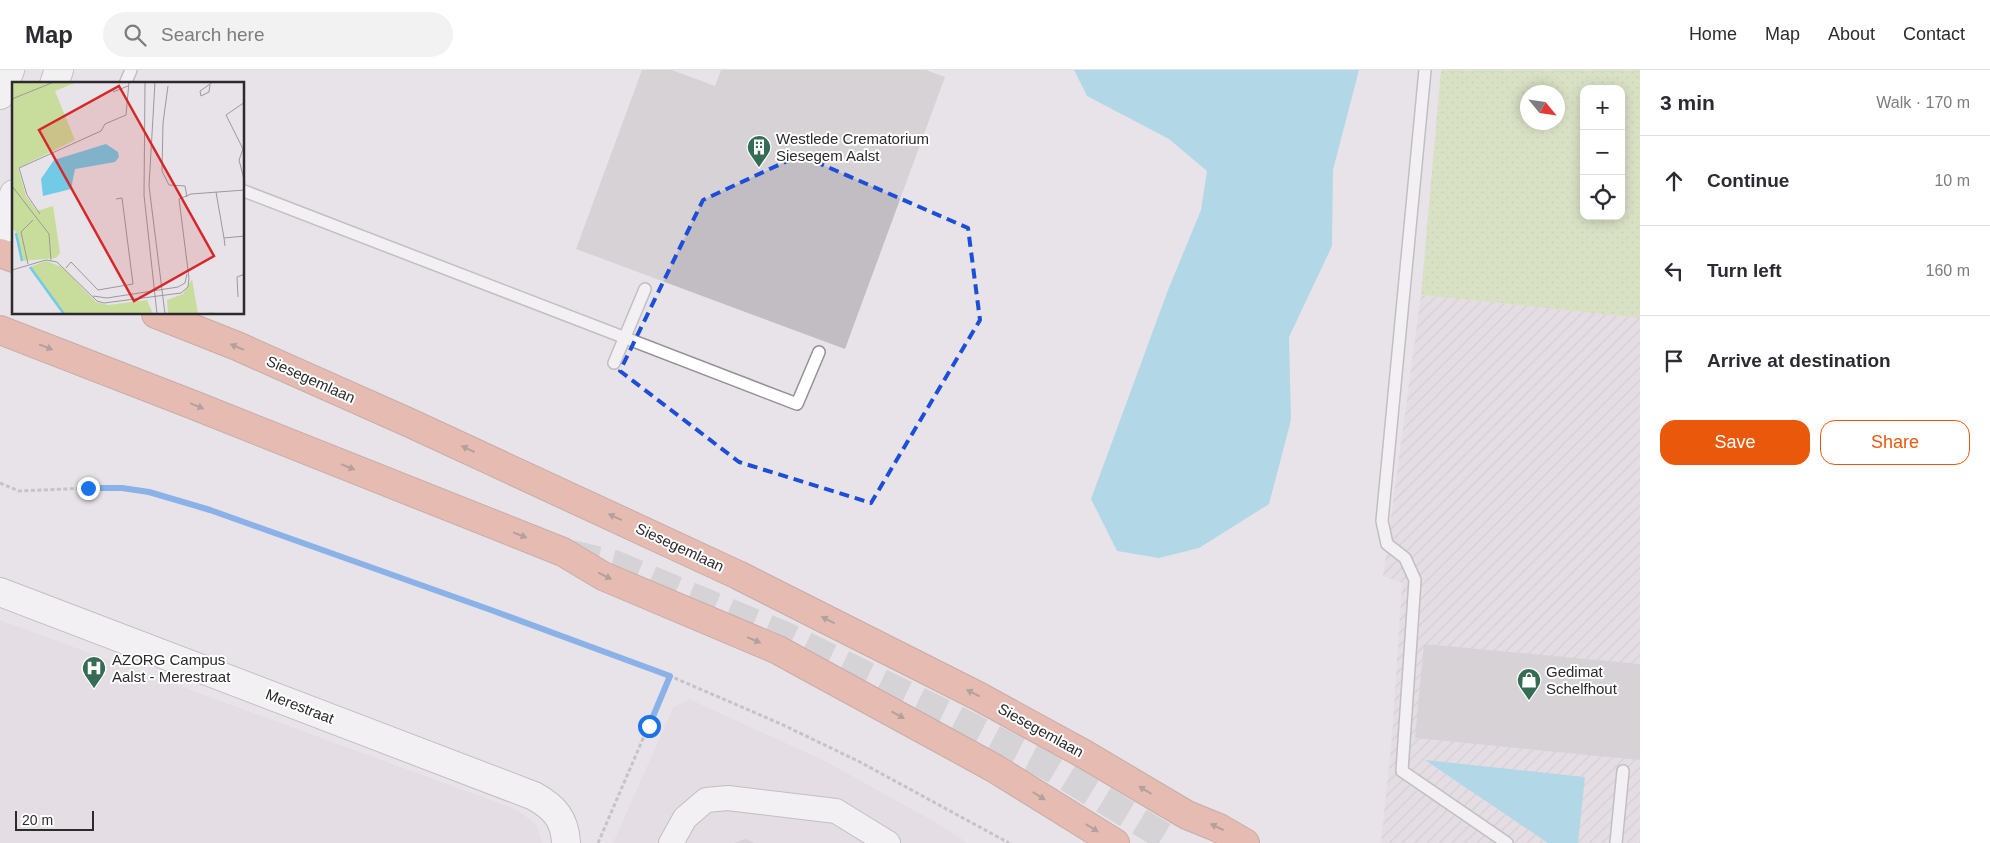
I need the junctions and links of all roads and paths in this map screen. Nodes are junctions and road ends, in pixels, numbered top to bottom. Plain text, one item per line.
1 (10, 70) edge
2 (59, 70) edge
3 (131, 70) edge
4 (1425, 70) edge
5 (55, 82) edge
6 (126, 82) edge
7 (0, 96) edge
8 (245, 191) edge
9 (12, 199) edge
10 (0, 232) edge
11 (0, 253) edge
12 (12, 257) edge
13 (645, 289) dead end
14 (159, 315) edge
15 (0, 330) edge
16 (625, 338) junction
17 (819, 352) dead end
18 (614, 364) dead end
19 (0, 484) edge
20 (3, 592) edge
21 (670, 676) junction
22 (1623, 771) dead end
23 (566, 843) edge
24 (598, 843) edge
25 (671, 843) edge
26 (888, 843) edge
27 (1009, 843) edge
28 (1115, 843) edge
29 (1245, 843) edge
30 (1507, 843) edge
31 (1616, 843) edge

1 - 7 street
2 - 5 street
3 - 6 lane
4 - 30 lane
8 - 16 lane
9 - 10 street
11 - 12 highway
13 - 16 lane
29 -> 14 highway, Siesegemlaan
15 -> 28 highway
16 - 17 lane
16 - 18 lane
19 - 21 path
20 - 23 street, Merestraat
21 - 24 path
21 - 27 path
22 - 31 lane
25 - 26 street

